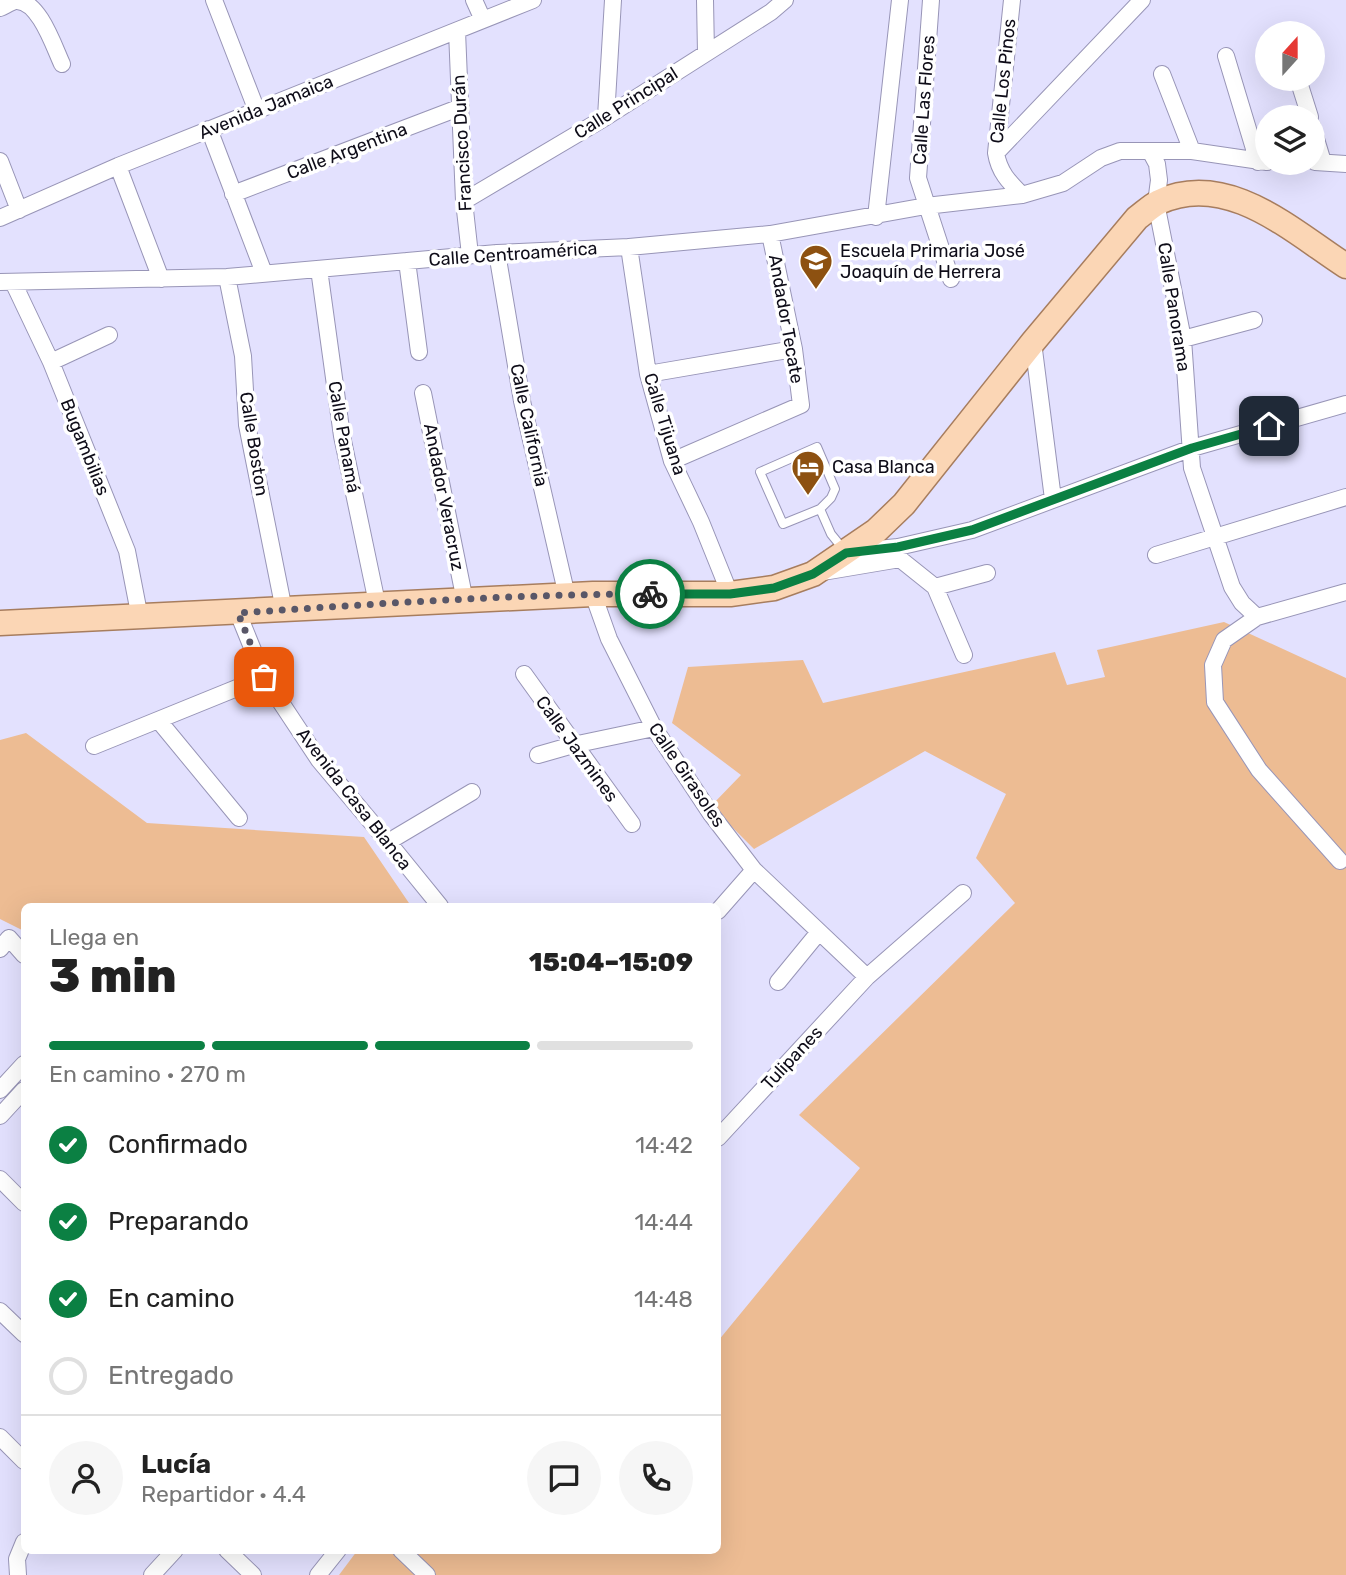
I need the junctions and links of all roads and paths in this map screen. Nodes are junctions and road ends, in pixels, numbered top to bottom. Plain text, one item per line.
1 (474, 0) edge
2 (533, 0) edge
3 (613, 0) edge
4 (705, 0) edge
5 (785, 0) edge
6 (931, 0) edge
7 (1012, 0) edge
8 (1142, 0) edge
9 (218, 1) edge
10 (0, 8) edge
11 (899, 8) edge
12 (930, 19) junction
13 (483, 20) junction
14 (457, 31) junction
15 (706, 53) junction
16 (1226, 55) dead end
17 (62, 64) dead end
18 (1162, 74) dead end
19 (461, 107) junction
20 (257, 111) junction
21 (606, 117) junction
22 (209, 130) junction
23 (1255, 139) edge
24 (1192, 150) junction
25 (1150, 151) junction
26 (996, 153) junction
27 (0, 161) edge
28 (1255, 161) edge
29 (1325, 162) edge
30 (1346, 164) edge
31 (118, 166) junction
32 (233, 194) junction
33 (1022, 195) junction
34 (464, 201) junction
35 (1156, 203) junction
36 (926, 206) junction
37 (19, 210) junction
38 (876, 217) junction
39 (0, 218) edge
40 (770, 234) junction
41 (629, 247) junction
42 (497, 253) junction
43 (470, 255) junction
44 (407, 261) junction
45 (1346, 266) edge
46 (318, 268) junction
47 (264, 273) junction
48 (227, 277) junction
49 (162, 279) junction
50 (951, 279) dead end
51 (6, 282) edge
52 (1254, 320) dead end
53 (109, 335) dead end
54 (1183, 339) junction
55 (1033, 342) junction
56 (794, 349) junction
57 (419, 352) dead end
58 (51, 362) junction
59 (648, 374) junction
60 (423, 393) dead end
61 (1346, 404) edge
62 (1192, 448) junction
63 (672, 461) junction
64 (1346, 497) edge
65 (1054, 499) junction
66 (820, 509) junction
67 (1214, 536) junction
68 (846, 553) junction
69 (899, 553) junction
70 (1156, 555) dead end
71 (987, 573) dead end
72 (813, 574) junction
73 (935, 587) junction
74 (1346, 592) edge
75 (593, 594) junction
76 (730, 594) junction
77 (567, 596) junction
78 (465, 601) junction
79 (377, 603) junction
80 (284, 610) junction
81 (238, 613) junction
82 (1257, 617) junction
83 (140, 618) junction
84 (0, 623) edge
85 (964, 655) dead end
86 (524, 674) dead end
87 (264, 677) junction
88 (159, 720) junction
89 (654, 728) junction
90 (573, 745) junction
91 (94, 746) dead end
92 (538, 755) dead end
93 (472, 792) dead end
94 (239, 818) dead end
95 (632, 824) dead end
96 (388, 842) junction
97 (1340, 861) dead end
98 (754, 870) junction
99 (963, 893) dead end
100 (438, 903) edge
101 (721, 908) edge
102 (819, 932) junction
103 (5, 944) edge
104 (21, 952) edge
105 (867, 977) junction
106 (778, 982) dead end
107 (21, 1068) edge
108 (0, 1090) edge
109 (21, 1093) edge
110 (0, 1116) edge
111 (721, 1135) edge
112 (0, 1179) edge
113 (21, 1200) edge
114 (0, 1311) edge
115 (21, 1331) edge
116 (0, 1437) edge
117 (21, 1458) edge
118 (172, 1554) edge
119 (231, 1554) edge
120 (335, 1554) edge
121 (405, 1554) edge
122 (152, 1575) edge
123 (253, 1575) edge
124 (318, 1575) edge
125 (427, 1575) edge

1 - 13 street
2 - 13 street, Avenida Jamaica
3 - 21 street
4 - 15 street
5 - 15 street, Calle Principal
6 - 12 street, Calle Las Flores
7 - 26 street, Calle Los Pinos
8 - 26 street
9 - 20 street
10 - 17 street
11 - 12 street
11 - 38 street, Calle Las Flores
12 - 36 street, Calle Las Flores
13 - 14 street, Avenida Jamaica
14 - 19 street, Francisco Durán
14 - 20 street, Avenida Jamaica
15 - 21 street, Calle Principal
16 - 23 street
18 - 24 street
19 - 32 street, Calle Argentina
19 - 34 street, Francisco Durán
20 - 22 street, Avenida Jamaica
21 - 34 street, Calle Principal
22 - 31 street, Avenida Jamaica
22 - 32 street
24 - 25 street, Calle Centroamérica
24 - 28 street, Calle Centroamérica
25 - 33 street, Calle Centroamérica
25 - 35 street, Calle Panorama
26 - 33 street, Calle Los Pinos
27 - 37 street
29 - 30 street
31 - 37 street, Avenida Jamaica
31 - 49 street
32 - 47 street
33 - 36 street, Calle Centroamérica
34 - 43 street, Francisco Durán
35 - 45 main road
35 - 54 street, Calle Panorama
35 - 55 main road
36 - 38 street, Calle Centroamérica
36 - 50 street, Calle Las Flores
37 - 39 street, Avenida Jamaica
38 - 40 street, Calle Centroamérica
40 - 41 street, Calle Centroamérica
40 - 56 street, Andador Tecate
41 - 42 street, Calle Centroamérica
41 - 59 street, Calle Tijuana
42 - 43 street, Calle Centroamérica
42 - 77 street, Calle California
43 - 44 street, Calle Centroamérica
44 - 46 street, Calle Centroamérica
44 - 57 street
46 - 47 street, Calle Centroamérica
46 - 79 street, Calle Panamá
47 - 48 street, Calle Centroamérica
48 - 49 street, Calle Centroamérica
48 - 80 street, Calle Boston
49 - 51 street, Calle Centroamérica
51 - 58 street, Bugambilias
52 - 54 street
53 - 58 street
54 - 62 street, Calle Panorama
55 - 65 street
55 - 68 main road
56 - 59 street
56 - 63 street, Andador Tecate
58 - 83 street, Bugambilias
59 - 63 street, Calle Tijuana
60 - 78 street, Andador Veracruz
61 - 62 street
62 - 65 street
62 - 67 street, Calle Panorama
63 - 76 street, Calle Tijuana
64 - 67 street
65 - 69 street
66 - 66 lane
66 - 68 lane
67 - 70 street
67 - 82 street, Calle Panorama
68 - 69 street
68 - 72 main road
69 - 72 street
69 - 73 street
71 - 73 street
72 - 76 main road
73 - 85 street
74 - 82 street
75 - 76 main road
75 - 77 main road
75 - 89 street, Calle Girasoles
77 - 78 main road
78 - 79 main road
79 - 80 main road
80 - 81 main road
81 - 83 main road
81 - 87 street, Avenida Casa Blanca
82 - 97 street
83 - 84 main road
86 - 90 street, Calle Jazmines
87 - 88 street
87 - 96 street, Avenida Casa Blanca
88 - 91 street
88 - 94 street
89 - 90 street
89 - 98 street, Calle Girasoles
90 - 92 street
90 - 95 street, Calle Jazmines
93 - 96 street
96 - 100 street, Avenida Casa Blanca
98 - 101 street
98 - 102 street, Calle Girasoles
99 - 105 street, Tulipanes
102 - 105 street, Calle Girasoles
102 - 106 street
103 - 104 street
105 - 111 street, Tulipanes
107 - 108 street
109 - 110 street
112 - 113 street
114 - 115 street
116 - 117 street
118 - 122 street
119 - 123 street
120 - 124 street
121 - 125 street

